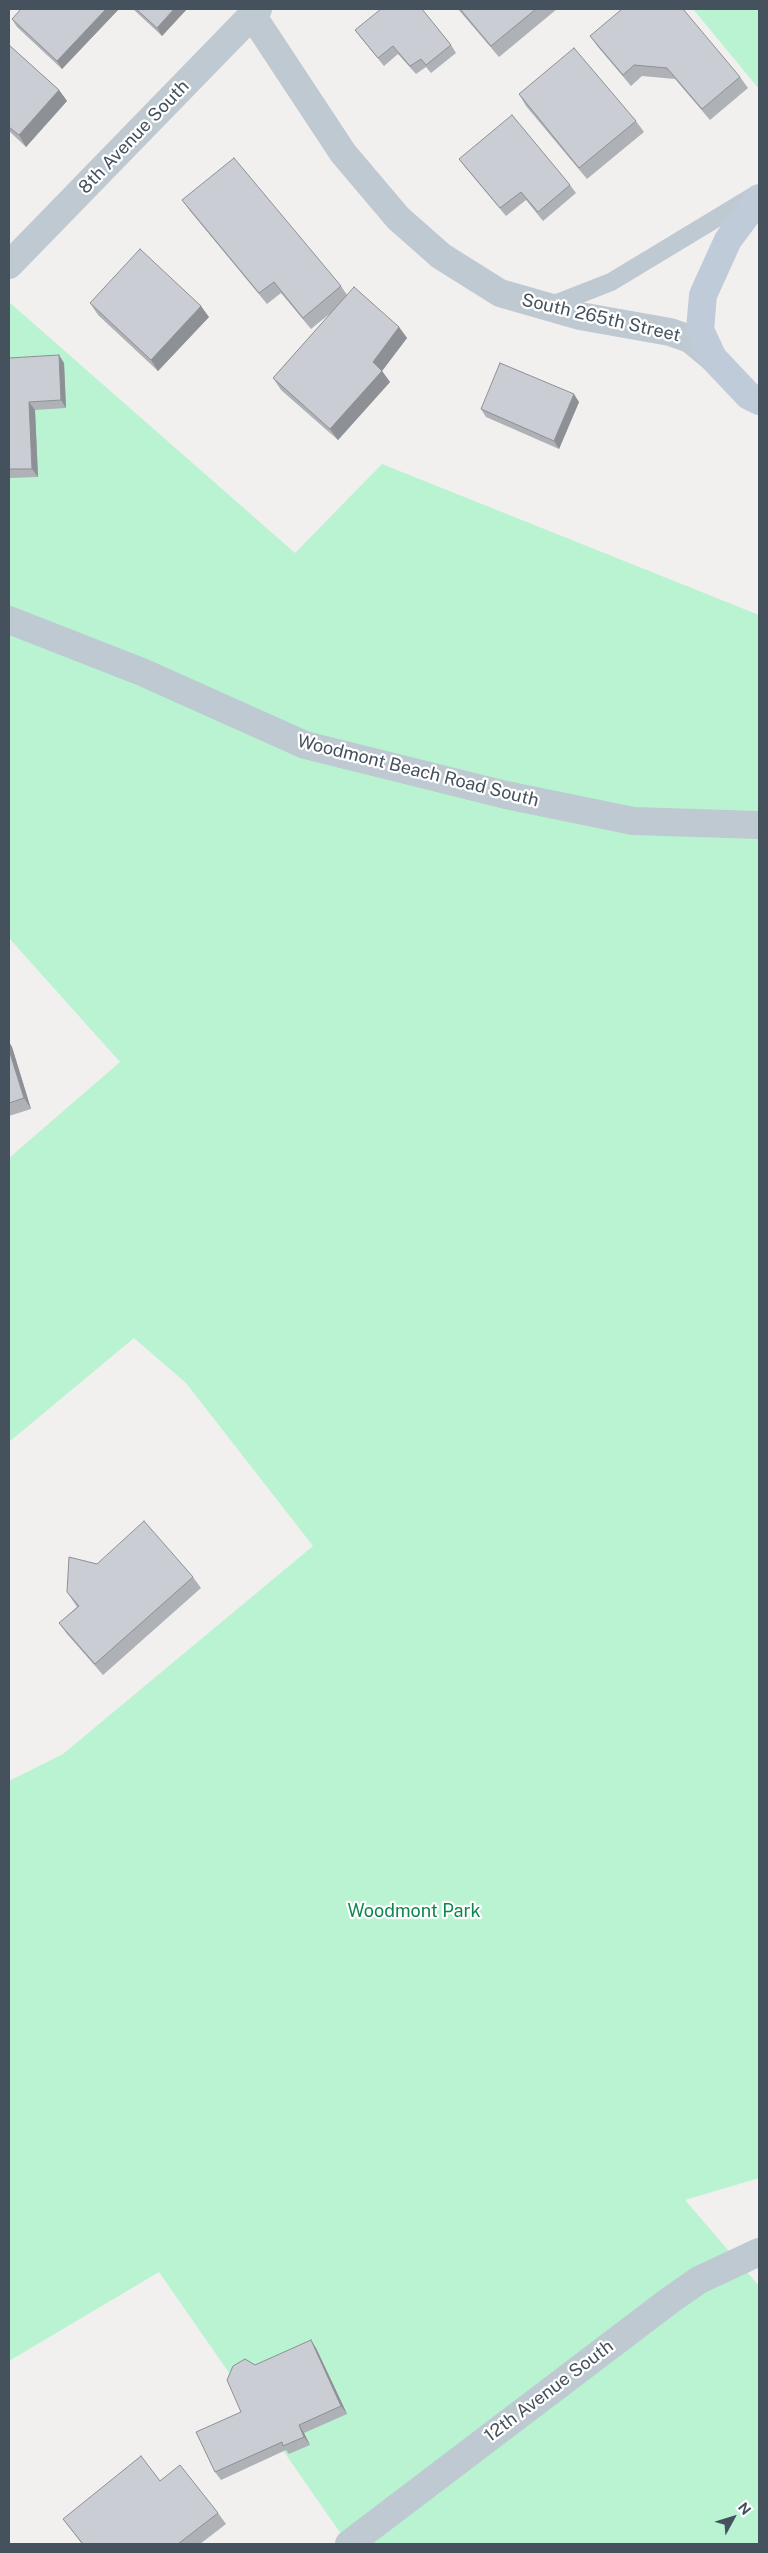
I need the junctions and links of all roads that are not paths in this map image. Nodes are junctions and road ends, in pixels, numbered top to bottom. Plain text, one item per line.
1 (255, 12) edge
2 (759, 192) edge
3 (759, 198) edge
4 (9, 265) edge
5 (546, 308) junction
6 (713, 358) junction
7 (759, 401) edge
8 (9, 620) edge
9 (759, 825) edge
10 (759, 2252) edge
11 (348, 2544) edge

1 - 4 street, 8th Avenue South
1 - 5 street, South 265th Street
2 - 5 lane
3 - 6 main road
5 - 6 street, South 265th Street
6 - 7 main road
8 - 9 street, Woodmont Beach Road South
10 - 11 street, 12th Avenue South

